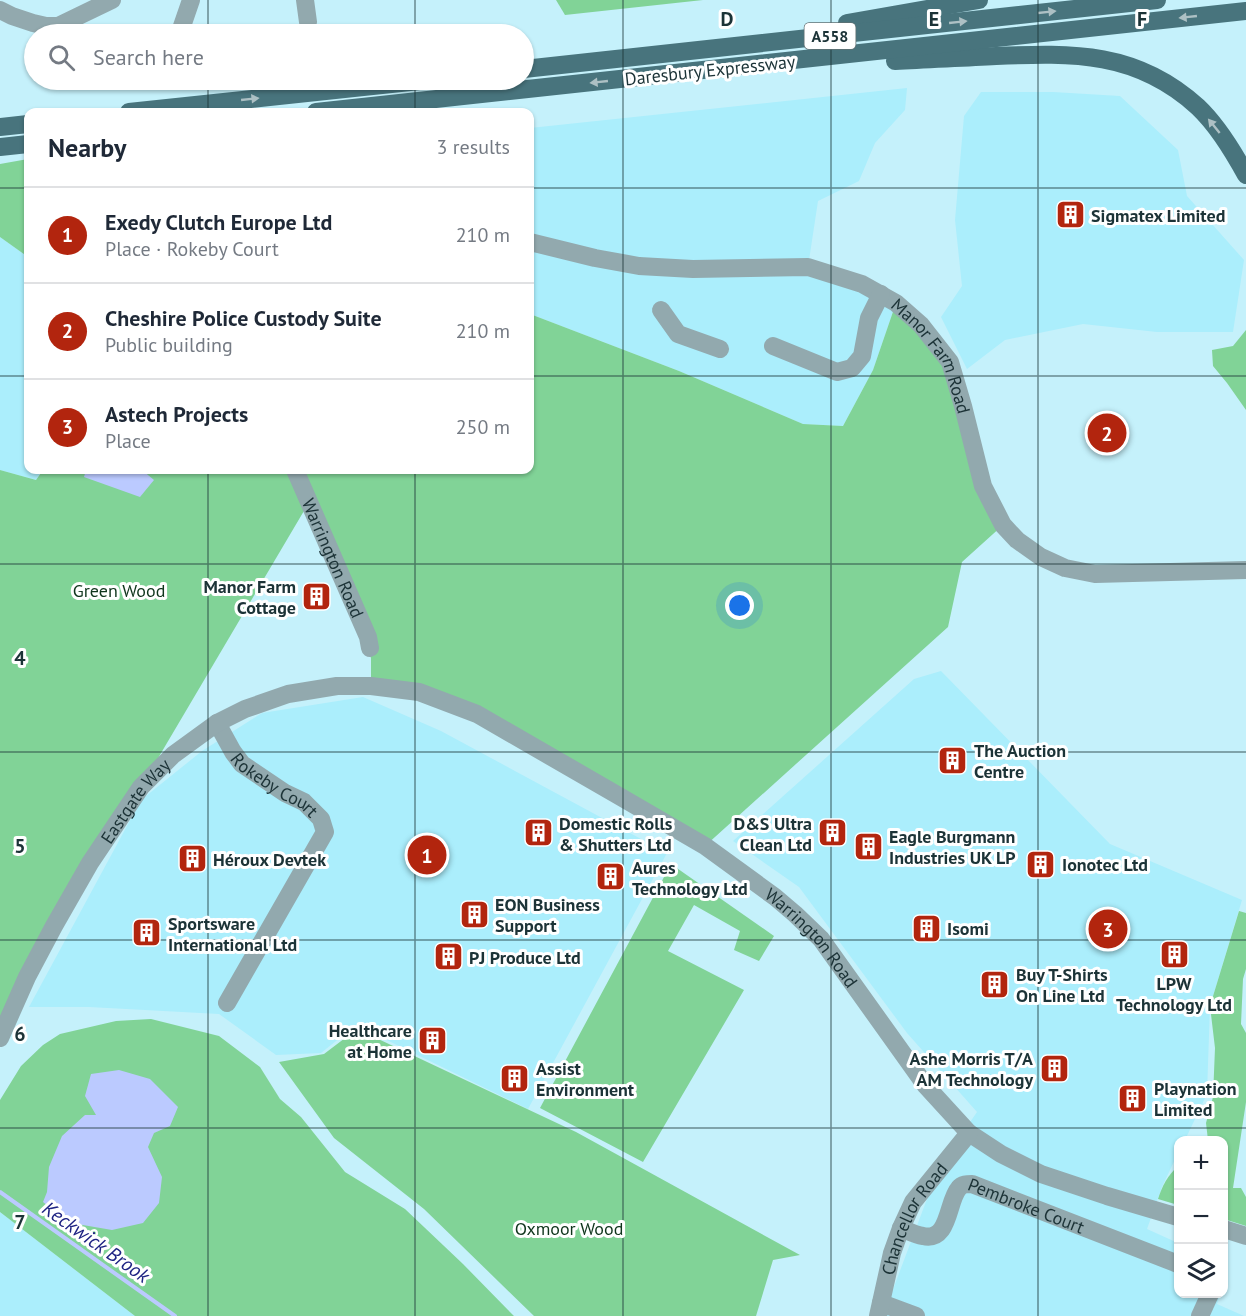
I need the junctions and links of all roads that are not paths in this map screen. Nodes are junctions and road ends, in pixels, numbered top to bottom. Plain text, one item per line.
1 (112, 0) edge
2 (191, 0) edge
3 (305, 0) edge
4 (979, 0) edge
5 (1156, 0) edge
6 (0, 10) edge
7 (1246, 11) edge
8 (308, 22) dead end
9 (37, 24) edge
10 (62, 24) edge
11 (183, 24) edge
12 (671, 53) junction
13 (762, 64) junction
14 (534, 68) edge
15 (534, 89) edge
16 (335, 90) edge
17 (520, 90) edge
18 (166, 108) edge
19 (353, 108) edge
20 (24, 124) edge
21 (0, 127) edge
22 (24, 144) edge
23 (0, 147) edge
24 (1246, 175) edge
25 (534, 243) edge
26 (881, 294) junction
27 (661, 310) dead end
28 (773, 346) dead end
29 (720, 349) dead end
30 (297, 474) edge
31 (1246, 570) edge
32 (370, 648) dead end
33 (371, 686) joint
34 (217, 723) junction
35 (227, 1003) dead end
36 (0, 1038) edge
37 (969, 1133) junction
38 (1174, 1215) edge
39 (901, 1228) junction
40 (1228, 1230) edge
41 (1246, 1236) edge
42 (1174, 1262) edge
43 (1207, 1298) edge
44 (880, 1310) edge
45 (916, 1316) edge
46 (1200, 1316) edge

1 - 10 street
2 - 11 street
3 - 8 street
4 - 12 main road
12 -> 5 main road, Daresbury Expressway / A558
6 - 9 street
7 -> 13 main road, Daresbury Expressway / A558
12 - 14 main road, Daresbury Expressway / A558
13 -> 15 main road, Daresbury Expressway / A558
24 -> 13 main road
18 -> 16 main road
17 -> 19 main road, Daresbury Expressway / A558
20 - 21 main road
22 - 23 main road
25 - 26 street, Manor Farm Road
26 - 28 street
26 - 31 street, Manor Farm Road
27 - 29 street
30 - 32 street, Warrington Road
33 - 34 street, Eastgate Way
33 - 37 street, Warrington Road
34 - 35 street, Rokeby Court
34 - 36 street, Eastgate Way
37 - 38 street, Warrington Road
37 - 39 street, Chancellor Road
39 - 42 street, Pembroke Court
39 - 44 street, Chancellor Road
40 - 41 street
43 - 46 street
44 - 45 street

